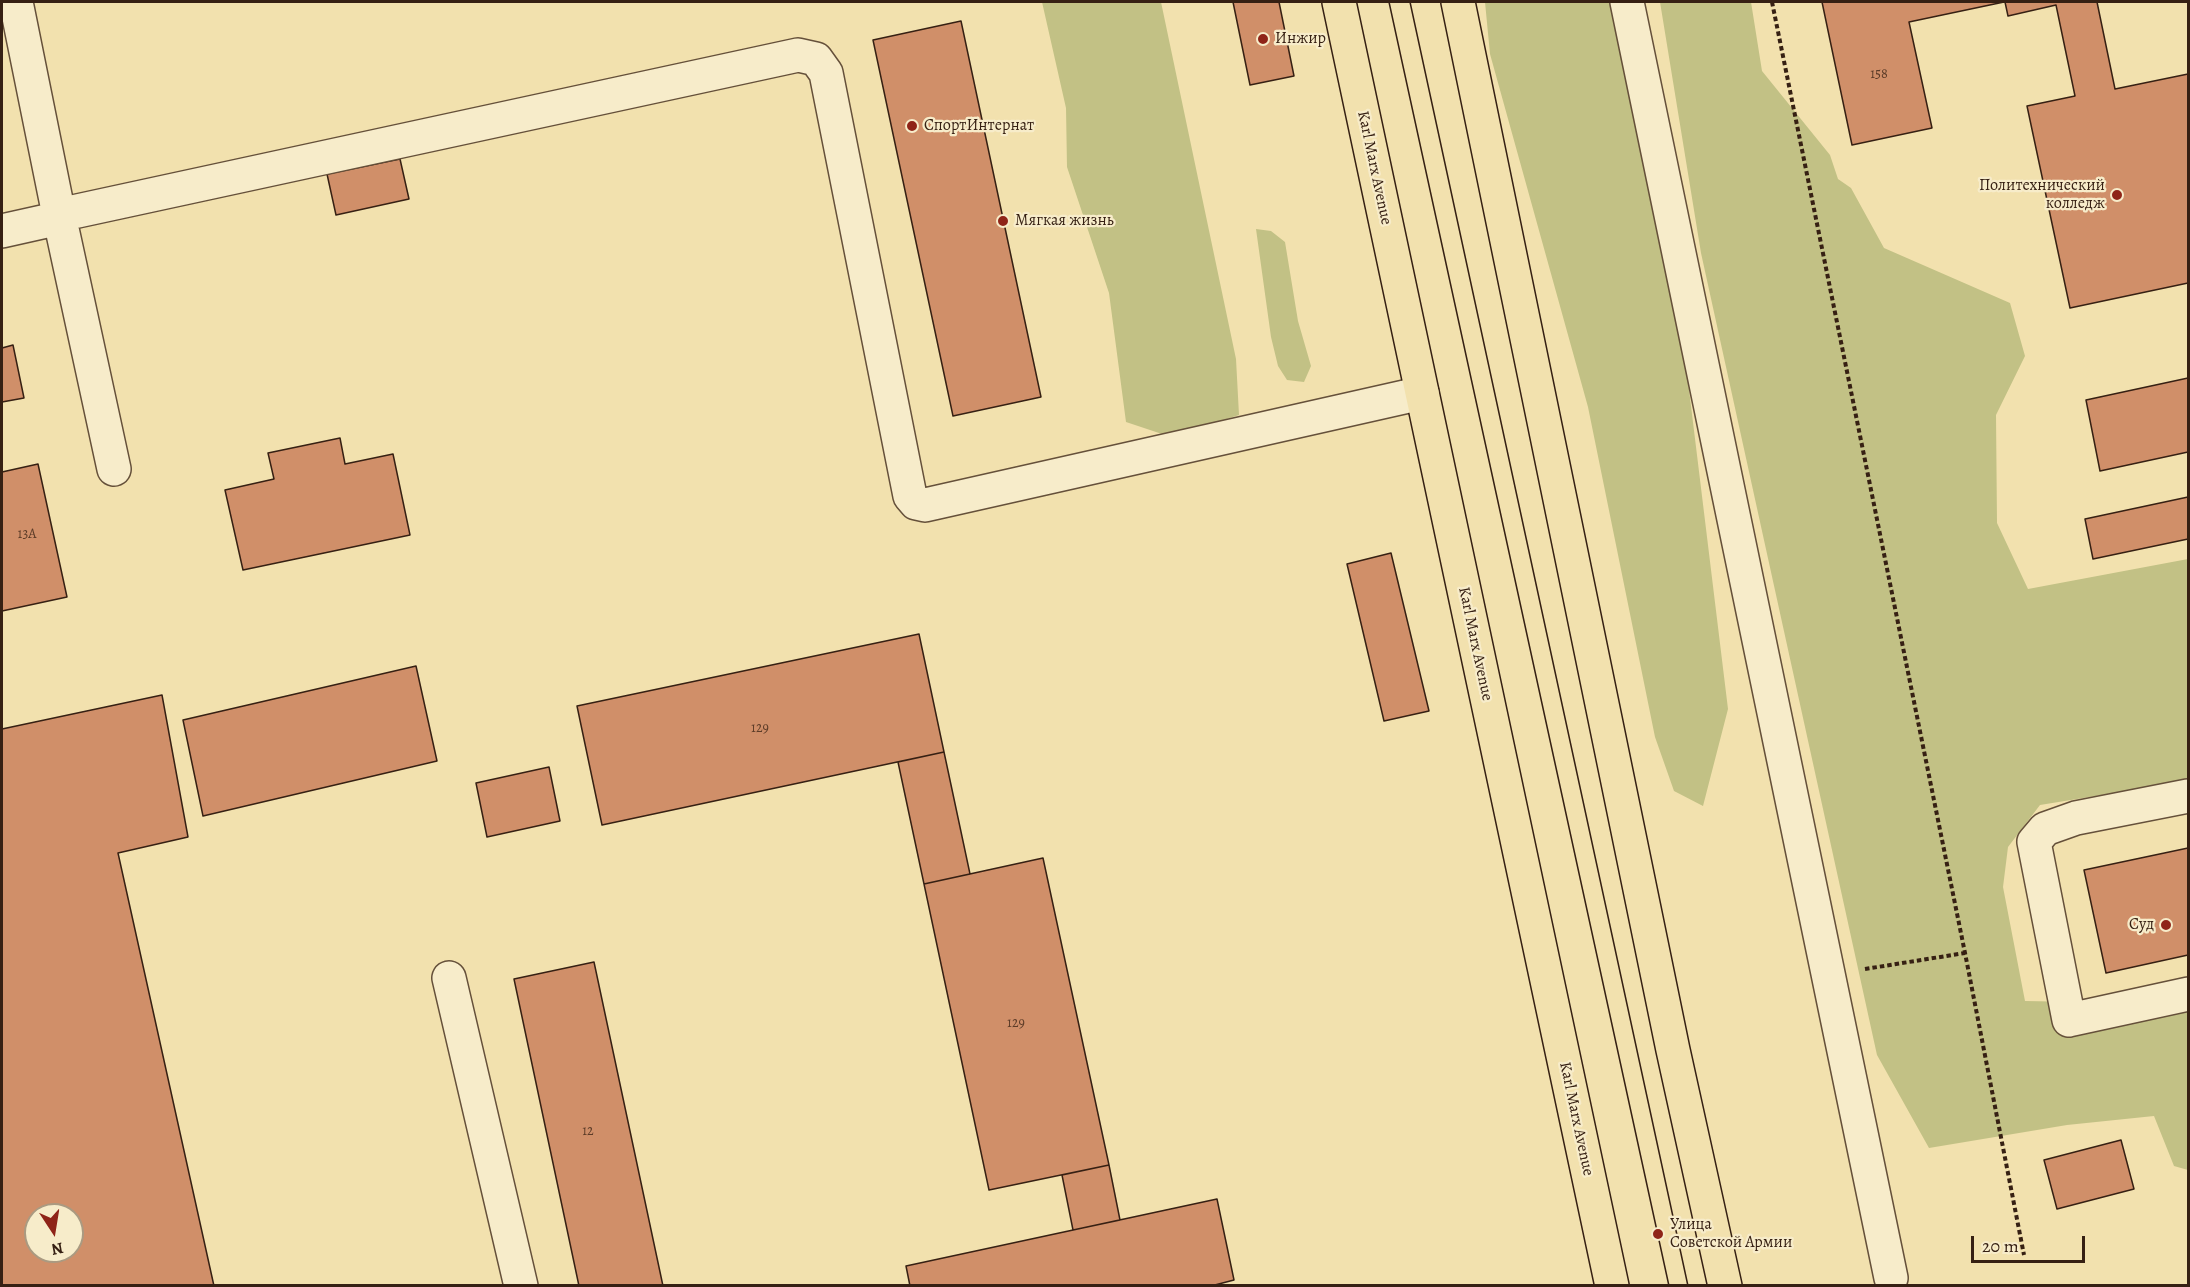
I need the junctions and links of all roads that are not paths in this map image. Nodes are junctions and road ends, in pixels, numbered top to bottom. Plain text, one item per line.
1 (16, 2) edge
2 (1339, 2) edge
3 (1458, 2) edge
4 (1627, 2) edge
5 (59, 216) junction
6 (2, 231) edge
7 (1422, 393) junction
8 (114, 468) dead end
9 (2188, 796) edge
10 (448, 978) dead end
11 (2188, 994) edge
12 (1891, 1278) dead end
13 (521, 1286) edge
14 (1612, 1286) edge
15 (1725, 1286) edge

1 - 5 lane
2 - 7 main road, Karl Marx Avenue
3 - 15 main road
4 - 12 lane
5 - 6 lane
5 - 7 lane
5 - 8 lane
7 - 14 main road, Karl Marx Avenue
9 - 11 lane
10 - 13 lane

